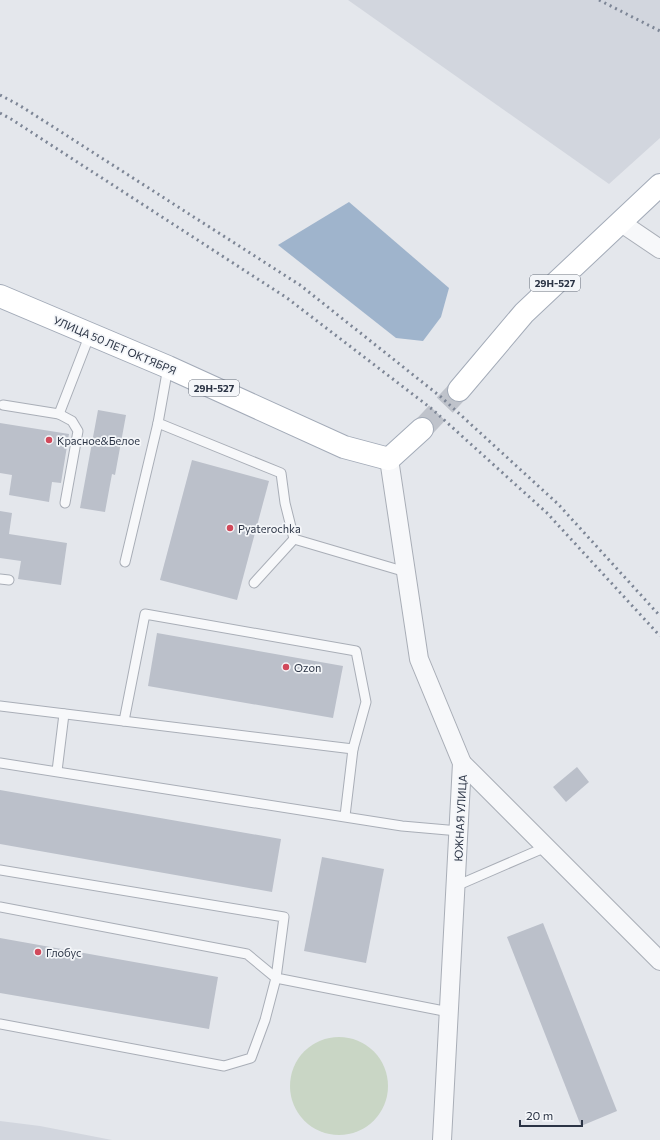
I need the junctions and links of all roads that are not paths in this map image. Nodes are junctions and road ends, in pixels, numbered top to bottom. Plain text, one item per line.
1 (660, 185) edge
2 (620, 222) junction
3 (660, 249) edge
4 (0, 296) edge
5 (90, 334) junction
6 (168, 367) junction
7 (459, 390) tunnel mouth
8 (3, 405) dead end
9 (59, 414) junction
10 (158, 424) junction
11 (422, 429) tunnel mouth
12 (389, 459) junction
13 (65, 502) dead end
14 (294, 540) junction
15 (125, 562) dead end
16 (406, 572) junction
17 (254, 583) dead end
18 (0, 706) edge
19 (64, 714) junction
20 (124, 721) junction
21 (353, 749) junction
22 (0, 763) edge
23 (462, 764) junction
24 (57, 772) junction
25 (345, 816) junction
26 (459, 830) junction
27 (546, 847) junction
28 (0, 870) edge
29 (456, 886) junction
30 (0, 907) edge
31 (660, 961) edge
32 (276, 978) junction
33 (449, 1012) junction
34 (0, 1024) edge
35 (442, 1140) edge

1 - 2 main road, 29Н-527
2 - 3 street
2 - 7 main road, 29Н-527
4 - 5 main road, УЛИЦА 50 ЛЕТ ОКТЯБРЯ / 29Н-527
5 - 6 main road, УЛИЦА 50 ЛЕТ ОКТЯБРЯ / 29Н-527
5 - 9 lane
6 - 10 lane
6 - 12 main road, УЛИЦА 50 ЛЕТ ОКТЯБРЯ / 29Н-527
8 - 9 lane
9 - 13 lane
10 - 14 lane
10 - 15 lane
11 - 12 main road
12 - 16 street, ЮЖНАЯ УЛИЦА
14 - 16 lane
14 - 17 lane
16 - 23 street, ЮЖНАЯ УЛИЦА
18 - 19 lane
19 - 20 lane
19 - 24 lane
20 - 21 lane
20 - 21 lane
21 - 25 lane
22 - 24 lane
23 - 26 street, ЮЖНАЯ УЛИЦА
23 - 27 street
24 - 25 lane
25 - 26 lane
26 - 29 street, ЮЖНАЯ УЛИЦА
27 - 29 lane
27 - 31 street
28 - 32 lane
29 - 33 street, ЮЖНАЯ УЛИЦА
30 - 32 lane
32 - 33 lane
32 - 34 lane
33 - 35 street, ЮЖНАЯ УЛИЦА

